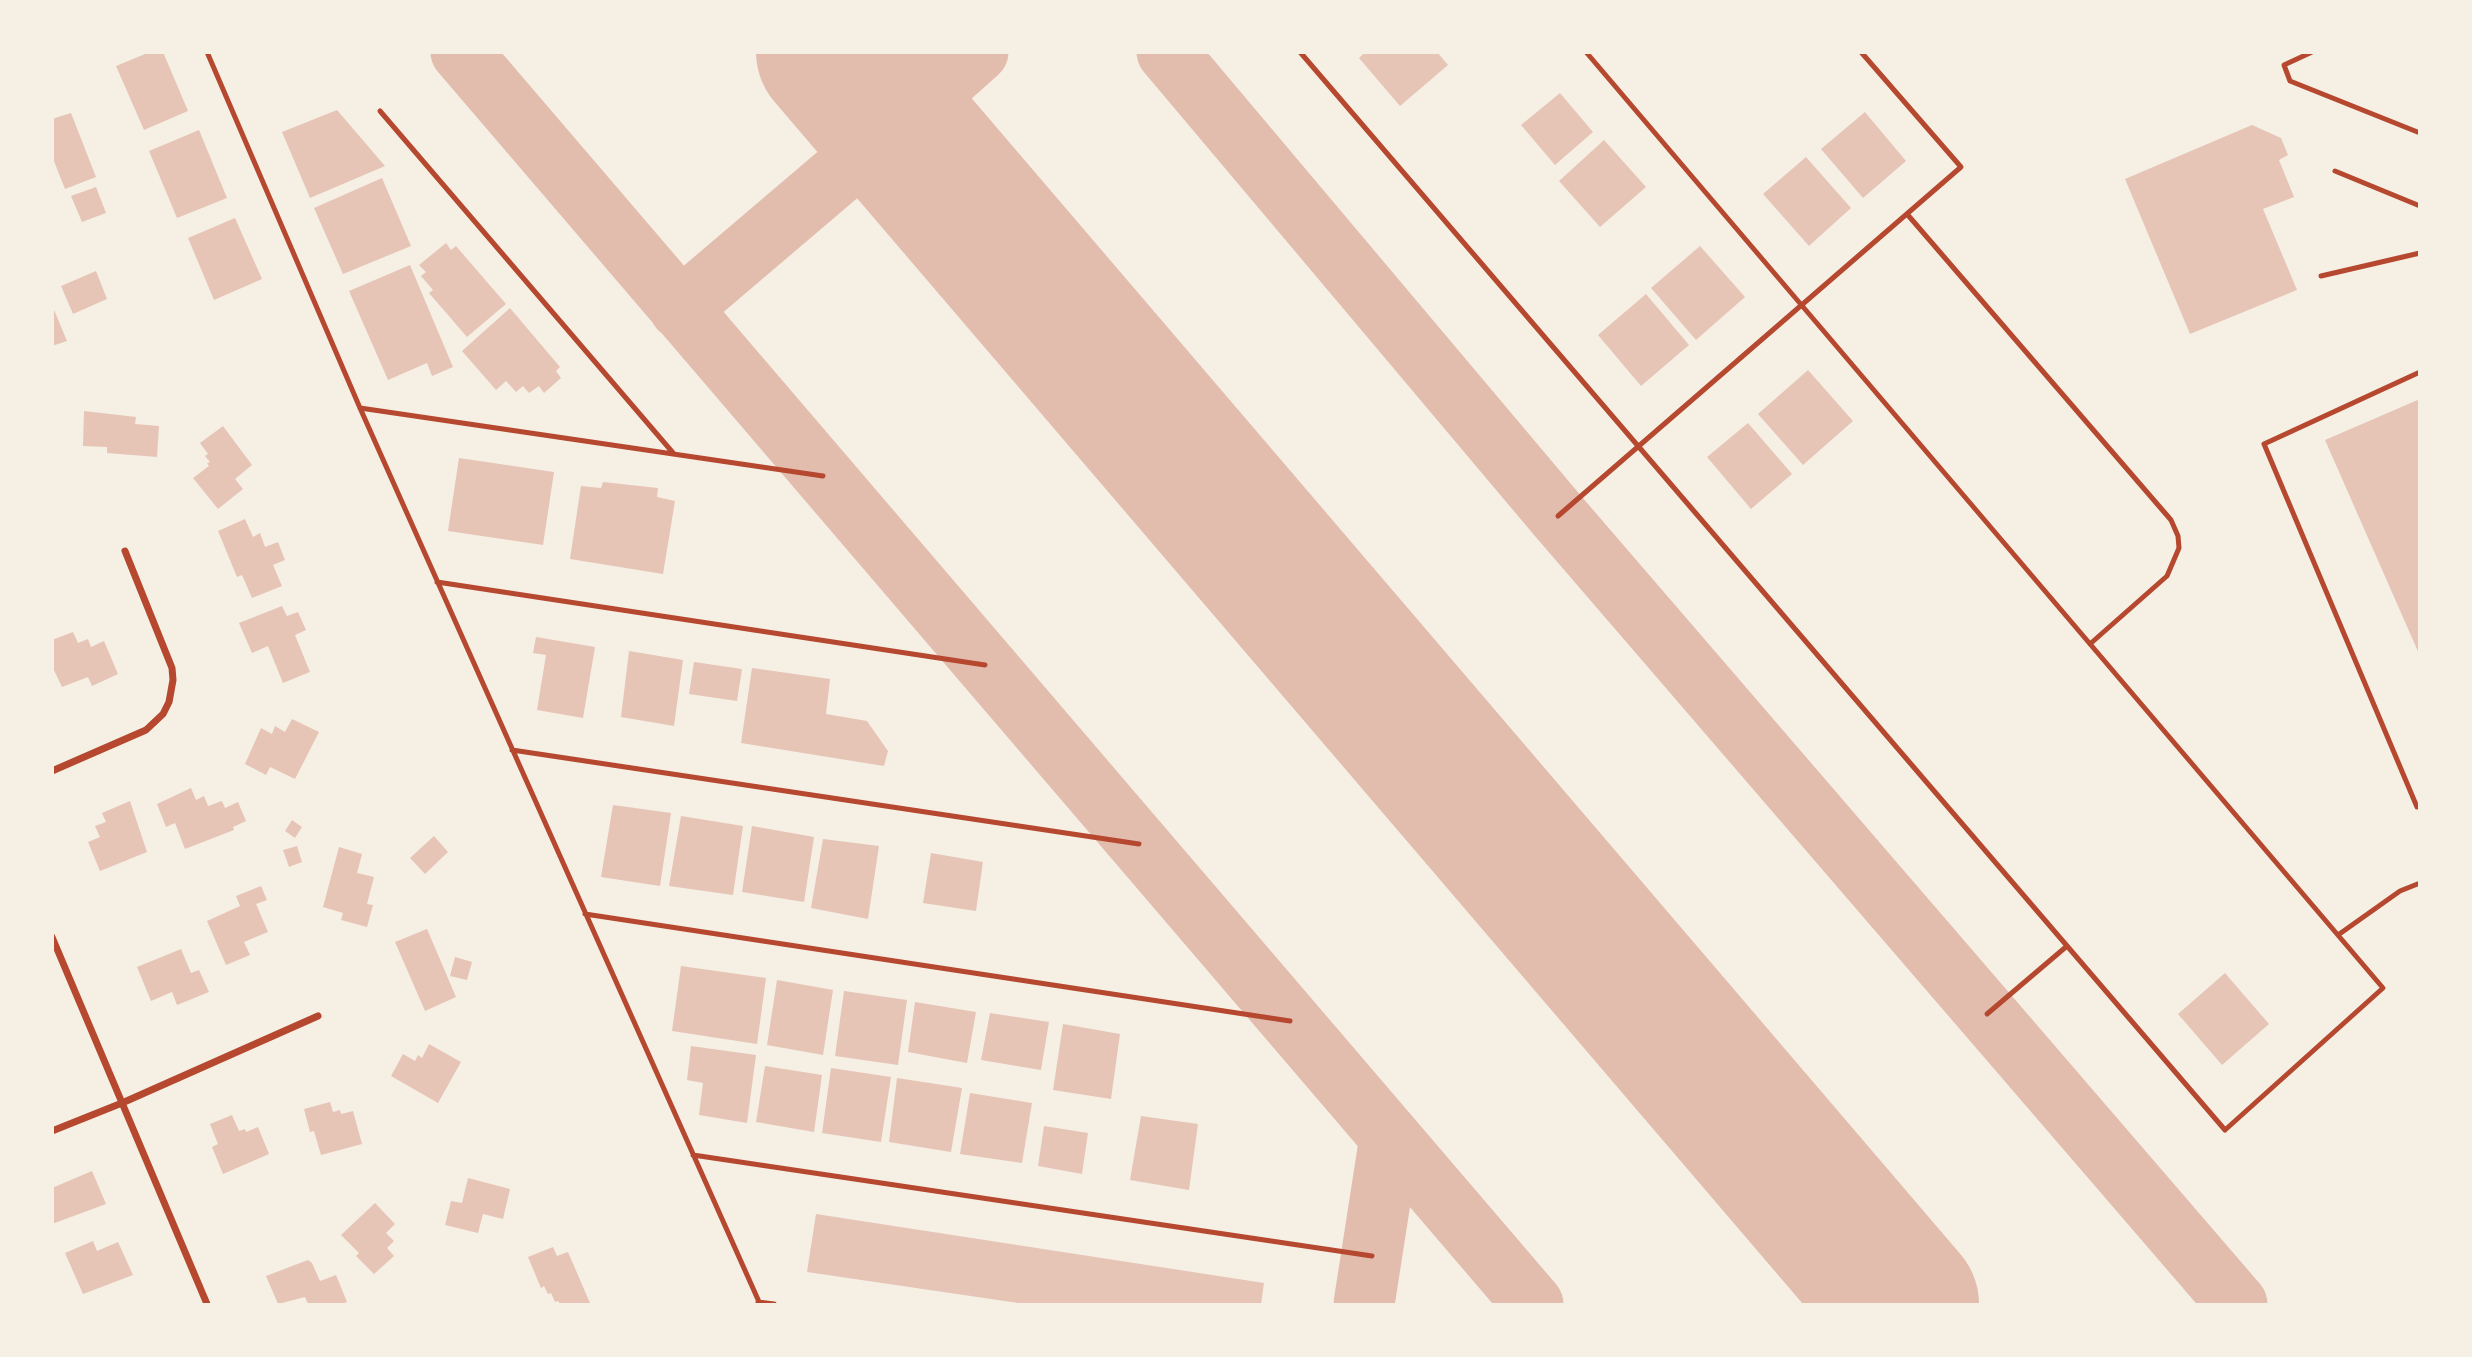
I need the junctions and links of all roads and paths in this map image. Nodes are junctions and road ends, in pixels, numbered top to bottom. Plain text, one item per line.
1 (207, 52) edge
2 (1300, 52) edge
3 (1586, 52) edge
4 (1861, 52) edge
5 (2312, 52) edge
6 (380, 111) dead end
7 (2420, 133) edge
8 (2336, 171) dead end
9 (2420, 206) edge
10 (1908, 214) junction
11 (2420, 253) edge
12 (2321, 276) dead end
13 (1801, 306) junction
14 (2420, 372) edge
15 (360, 408) junction
16 (1639, 446) junction
17 (674, 454) junction
18 (823, 476) dead end
19 (1558, 516) dead end
20 (125, 551) dead end
21 (437, 582) junction
22 (2090, 645) junction
23 (985, 665) dead end
24 (512, 750) junction
25 (52, 771) edge
26 (2420, 806) edge
27 (1139, 844) dead end
28 (2420, 883) edge
29 (585, 914) junction
30 (2338, 935) junction
31 (52, 937) edge
32 (2067, 946) junction
33 (1987, 1014) dead end
34 (318, 1016) dead end
35 (1290, 1021) dead end
36 (122, 1103) junction
37 (52, 1131) edge
38 (693, 1155) junction
39 (1372, 1256) dead end
40 (759, 1303) edge
41 (207, 1304) edge
42 (774, 1304) edge

1 - 15 lane
2 - 16 lane
3 - 13 lane
4 - 10 lane
5 - 7 lane
6 - 17 lane
8 - 9 lane
10 - 13 lane
10 - 22 lane
11 - 12 lane
13 - 16 lane
13 - 22 lane
14 - 26 lane
15 - 17 lane
15 - 21 lane
16 - 19 lane
16 - 32 lane
17 - 18 lane
20 - 25 street
21 - 23 lane
21 - 24 lane
22 - 30 lane
24 - 27 lane
24 - 29 lane
28 - 30 lane
29 - 35 lane
29 - 38 lane
30 - 32 lane
31 - 36 street
32 - 33 lane
34 - 36 street
36 - 37 street
36 - 41 street
38 - 39 lane
38 - 40 lane
40 - 42 lane

